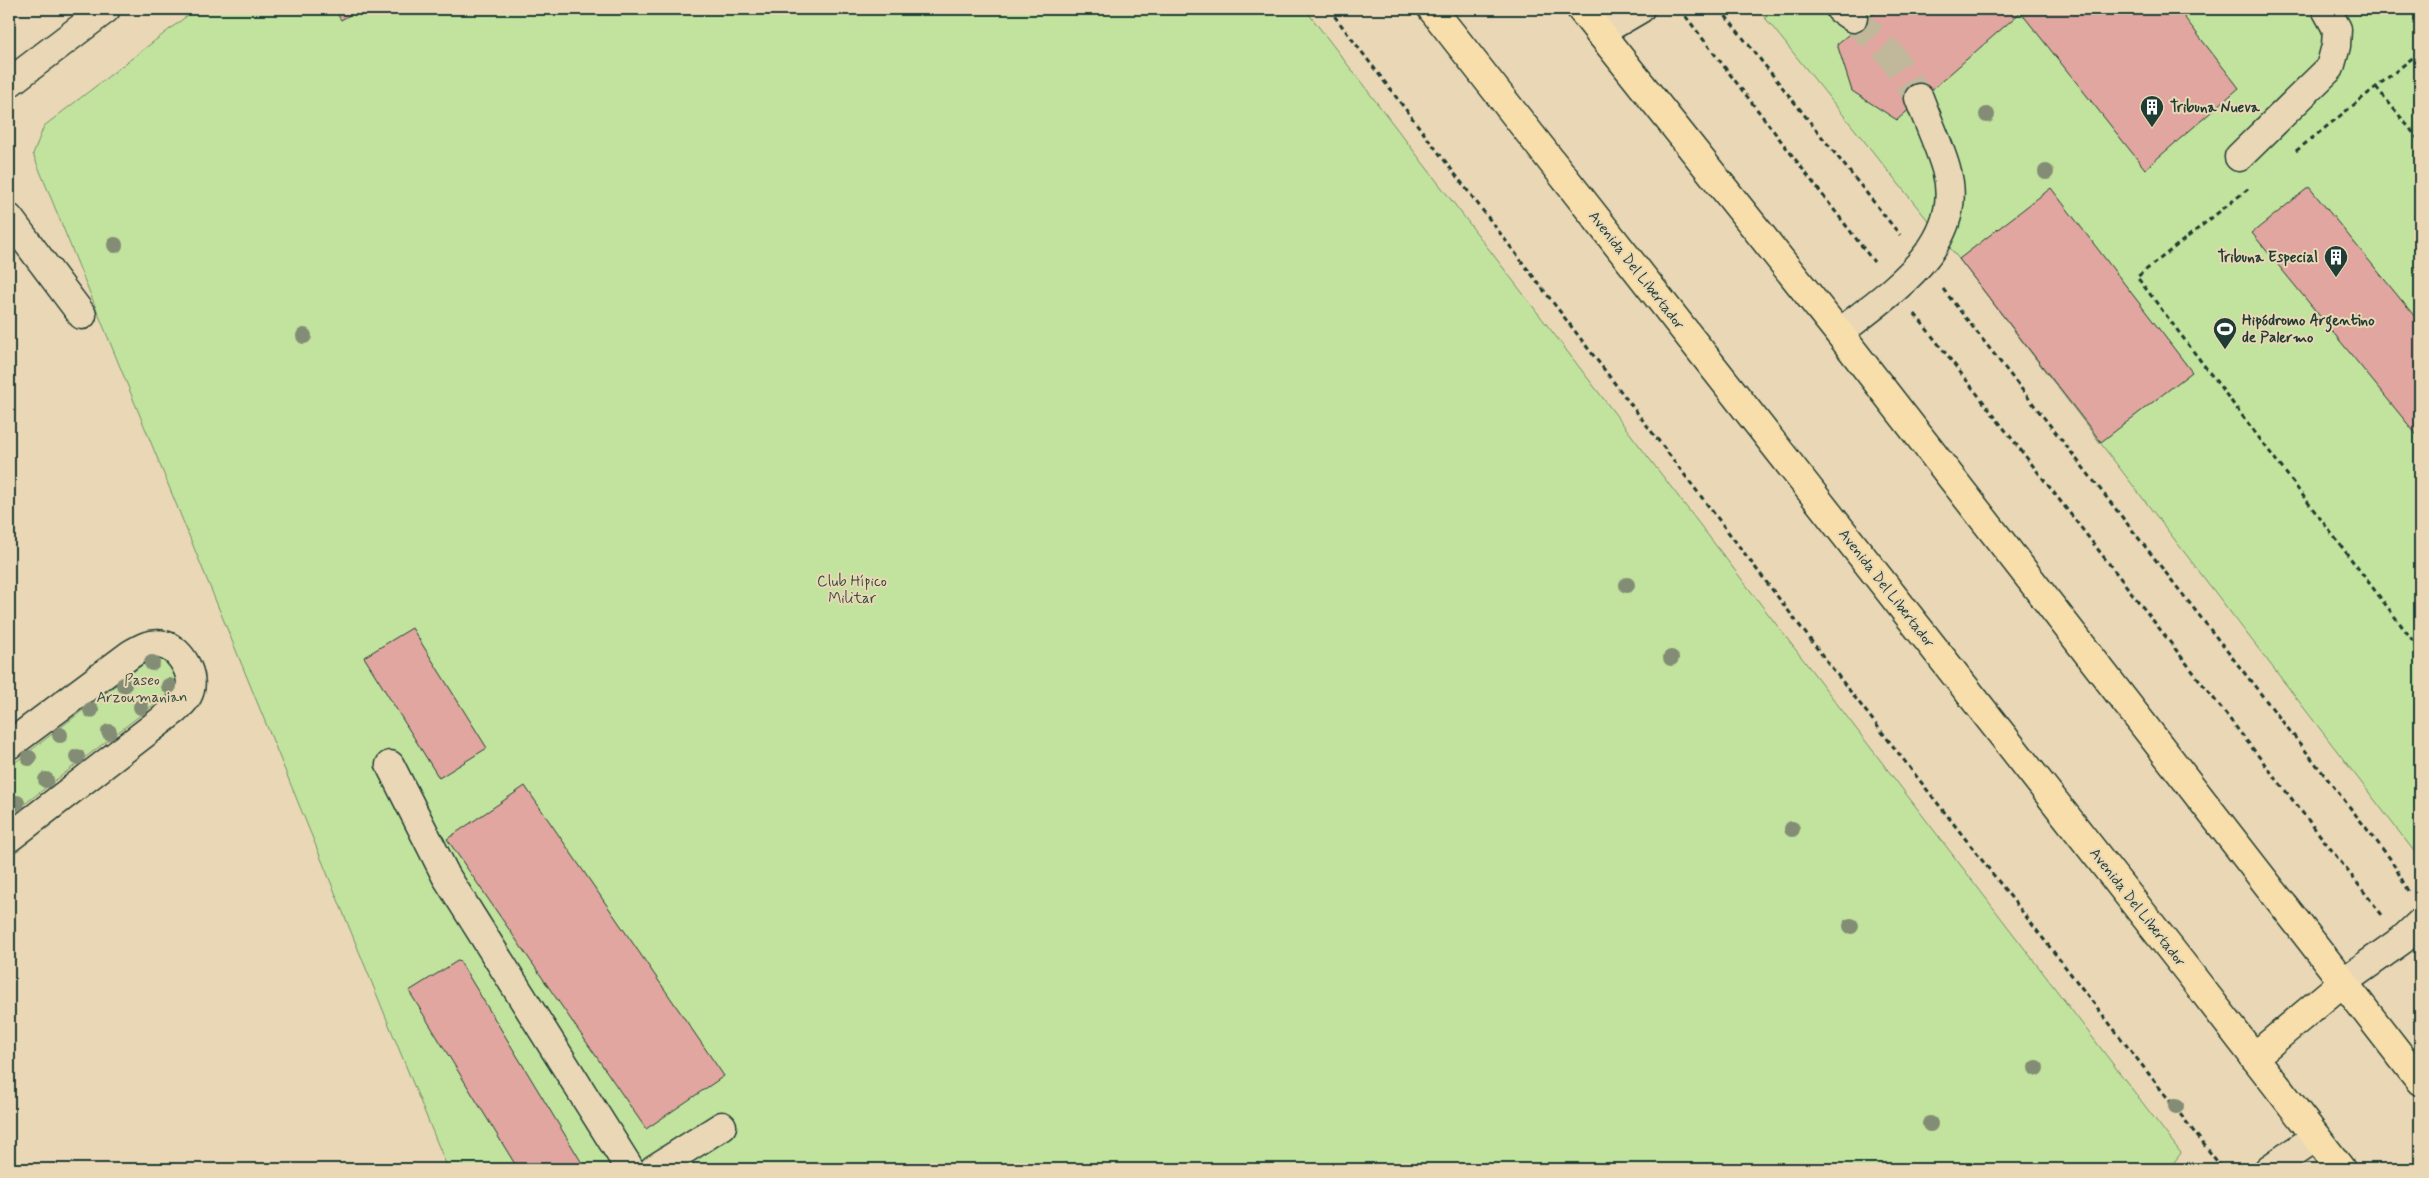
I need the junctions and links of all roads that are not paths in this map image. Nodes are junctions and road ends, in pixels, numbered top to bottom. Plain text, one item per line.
1 (106, 9) edge
2 (1432, 9) edge
3 (1581, 9) edge
4 (1640, 9) edge
5 (2326, 9) edge
6 (1599, 33) junction
7 (9, 83) edge
8 (1919, 98) tunnel mouth
9 (2240, 157) dead end
10 (9, 218) edge
11 (82, 315) dead end
12 (1839, 333) junction
13 (9, 745) edge
14 (390, 765) dead end
15 (9, 838) edge
16 (2411, 932) edge
17 (2343, 982) junction
18 (2254, 1057) junction
19 (2420, 1080) edge
20 (722, 1126) dead end
21 (2316, 1137) junction
22 (670, 1165) edge
23 (630, 1169) edge
24 (2269, 1169) edge
25 (2341, 1169) edge

1 - 7 street
2 - 18 main road, Avenida Del Libertador
3 - 6 main road
4 - 6 street
5 - 9 street
6 - 12 main road
8 - 12 street
10 - 11 street
12 - 17 main road
13 - 15 street
14 - 23 street
16 - 17 street
17 - 18 main road
17 - 19 main road
18 - 21 main road, Avenida Del Libertador
20 - 22 street
21 - 24 street
21 - 25 main road, Avenida Del Libertador

